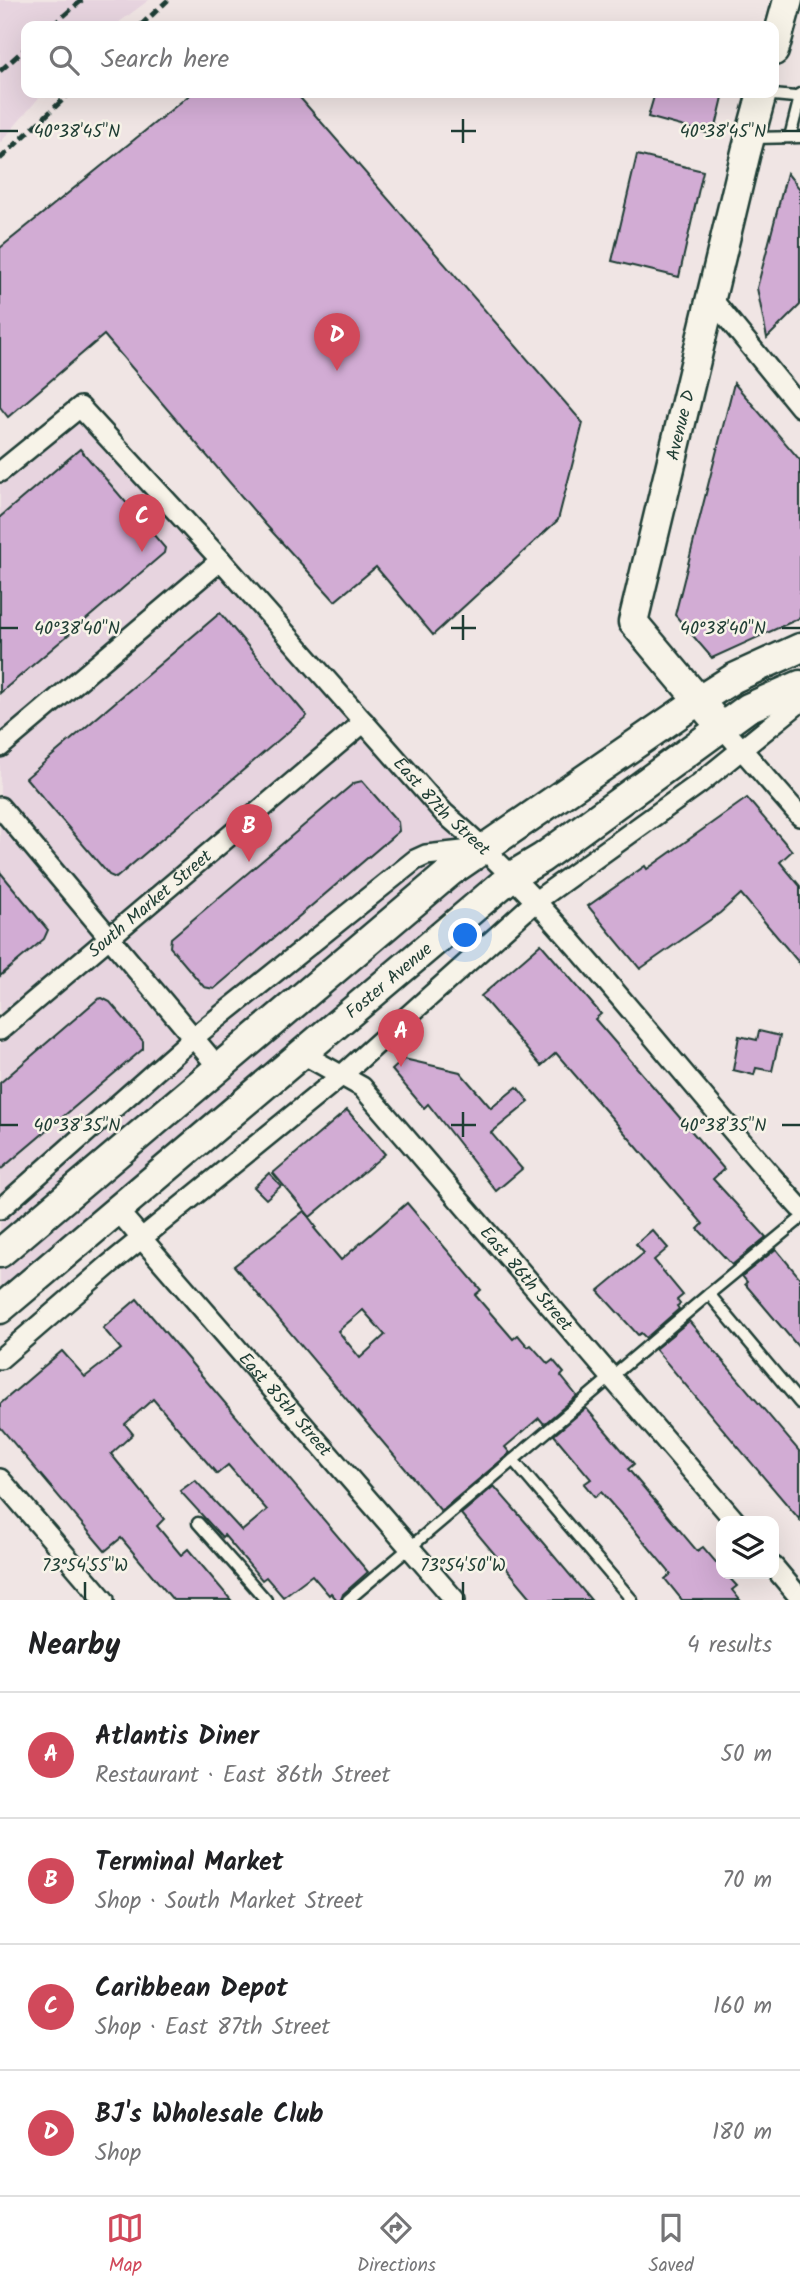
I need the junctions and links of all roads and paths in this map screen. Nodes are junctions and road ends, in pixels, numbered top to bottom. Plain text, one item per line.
1 (788, 0) edge
2 (779, 33) edge
3 (800, 95) edge
4 (779, 96) edge
5 (761, 98) edge
6 (795, 137) edge
7 (750, 138) junction
8 (711, 298) junction
9 (800, 407) edge
10 (0, 472) edge
11 (221, 560) junction
12 (800, 648) edge
13 (800, 685) edge
14 (698, 701) junction
15 (800, 702) edge
16 (364, 722) junction
17 (723, 728) junction
18 (0, 747) edge
19 (743, 751) junction
20 (0, 807) edge
21 (800, 816) edge
22 (486, 848) junction
23 (512, 876) junction
24 (536, 901) junction
25 (110, 937) junction
26 (0, 1030) edge
27 (193, 1038) junction
28 (303, 1054) junction
29 (218, 1068) junction
30 (341, 1076) junction
31 (800, 1208) edge
32 (0, 1209) edge
33 (117, 1210) junction
34 (800, 1219) edge
35 (142, 1238) junction
36 (0, 1253) edge
37 (709, 1294) junction
38 (0, 1309) edge
39 (0, 1359) edge
40 (611, 1377) junction
41 (800, 1403) edge
42 (513, 1460) junction
43 (0, 1479) edge
44 (730, 1516) edge
45 (198, 1523) dead end
46 (410, 1547) junction
47 (779, 1573) edge
48 (800, 1598) edge
49 (104, 1600) edge
50 (266, 1600) edge
51 (348, 1600) edge
52 (455, 1600) edge
53 (632, 1600) edge

1 - 2 main road
3 - 4 lane
3 - 6 lane
5 - 7 main road, Avenue D
6 - 7 lane
7 - 8 main road, Avenue D
8 - 9 street
8 - 14 main road, Avenue D
10 - 11 street, East 87th Street
11 - 16 street, East 87th Street
11 - 18 street
12 - 14 main road
13 - 17 main road, Foster Avenue
14 - 17 main road, Avenue D
14 - 22 main road
15 - 19 street
16 - 22 street, East 87th Street
16 - 25 street, South Market Street
17 - 19 street
17 - 23 main road, Foster Avenue
19 - 21 street
19 - 24 street
20 - 25 street
22 - 23 street, East 87th Street
22 - 27 street
22 - 29 main road
23 - 24 street, East 87th Street
23 - 28 main road, Foster Avenue
24 - 30 street
24 - 31 street, East 87th Street
25 - 26 street, South Market Street
25 - 27 street
27 - 29 street
27 - 32 street
28 - 30 street, East 86th Street
28 - 33 main road, Foster Avenue
29 - 36 main road
30 - 35 street
30 - 40 street, East 86th Street
33 - 35 street, East 85th Street
33 - 38 main road, Foster Avenue
34 - 37 lane
35 - 39 street
35 - 46 street, East 85th Street
37 - 40 lane
37 - 41 lane
40 - 42 lane
40 - 44 street, East 86th Street
42 - 46 lane
42 - 53 lane
43 - 49 street
45 - 50 lane
46 - 51 lane
46 - 52 street, East 85th Street
47 - 48 street

